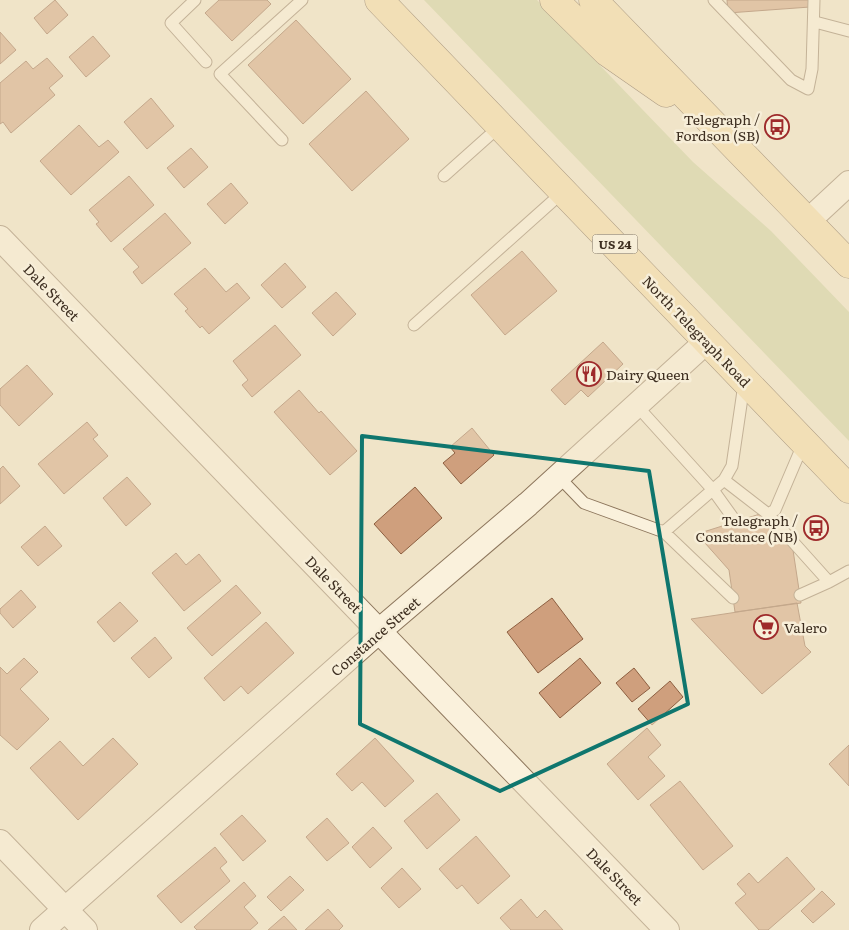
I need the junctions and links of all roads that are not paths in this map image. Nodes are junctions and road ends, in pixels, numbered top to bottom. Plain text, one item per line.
1 (196, 0) edge
2 (302, 0) edge
3 (379, 0) edge
4 (554, 0) edge
5 (592, 0) edge
6 (714, 0) edge
7 (814, 0) edge
8 (815, 22) junction
9 (849, 31) edge
10 (206, 62) dead end
11 (500, 126) junction
12 (715, 127) junction
13 (282, 140) dead end
14 (444, 176) dead end
15 (849, 183) edge
16 (564, 191) junction
17 (808, 221) junction
18 (0, 238) edge
19 (849, 264) edge
20 (414, 325) dead end
21 (707, 341) junction
22 (744, 380) junction
23 (637, 406) junction
24 (804, 442) junction
25 (558, 476) junction
26 (724, 480) junction
27 (849, 489) edge
28 (713, 490) junction
29 (768, 514) junction
30 (736, 522) dead end
31 (664, 532) junction
32 (849, 571) edge
33 (829, 582) junction
34 (800, 595) dead end
35 (733, 598) dead end
36 (379, 631) junction
37 (0, 842) edge
38 (65, 909) junction
39 (42, 930) edge
40 (85, 930) edge
41 (667, 930) edge

1 - 10 lane
2 - 13 lane
3 - 11 main road, North Telegraph Road / US 24
4 - 12 main road
5 - 12 main road
6 - 8 lane
7 - 8 lane
8 - 9 lane
11 - 14 lane
11 - 16 main road, North Telegraph Road / US 24
12 - 17 main road
15 - 17 street
16 - 20 lane
16 - 21 main road, North Telegraph Road / US 24
17 - 19 main road
18 - 36 street, Dale Street
21 - 22 main road, North Telegraph Road / US 24
21 - 23 street, Constance Street
22 - 24 main road, North Telegraph Road / US 24
22 - 26 lane
23 - 25 street, Constance Street
23 - 28 lane
24 - 27 main road, North Telegraph Road / US 24
24 - 29 lane
25 - 31 lane
25 - 36 street, Constance Street
26 - 28 lane
26 - 29 lane
28 - 30 lane
28 - 31 lane
29 - 33 lane
31 - 35 lane
32 - 33 lane
33 - 34 lane
36 - 38 street, Constance Street
36 - 41 street, Dale Street
37 - 38 street
38 - 39 street, Constance Street
38 - 40 street

